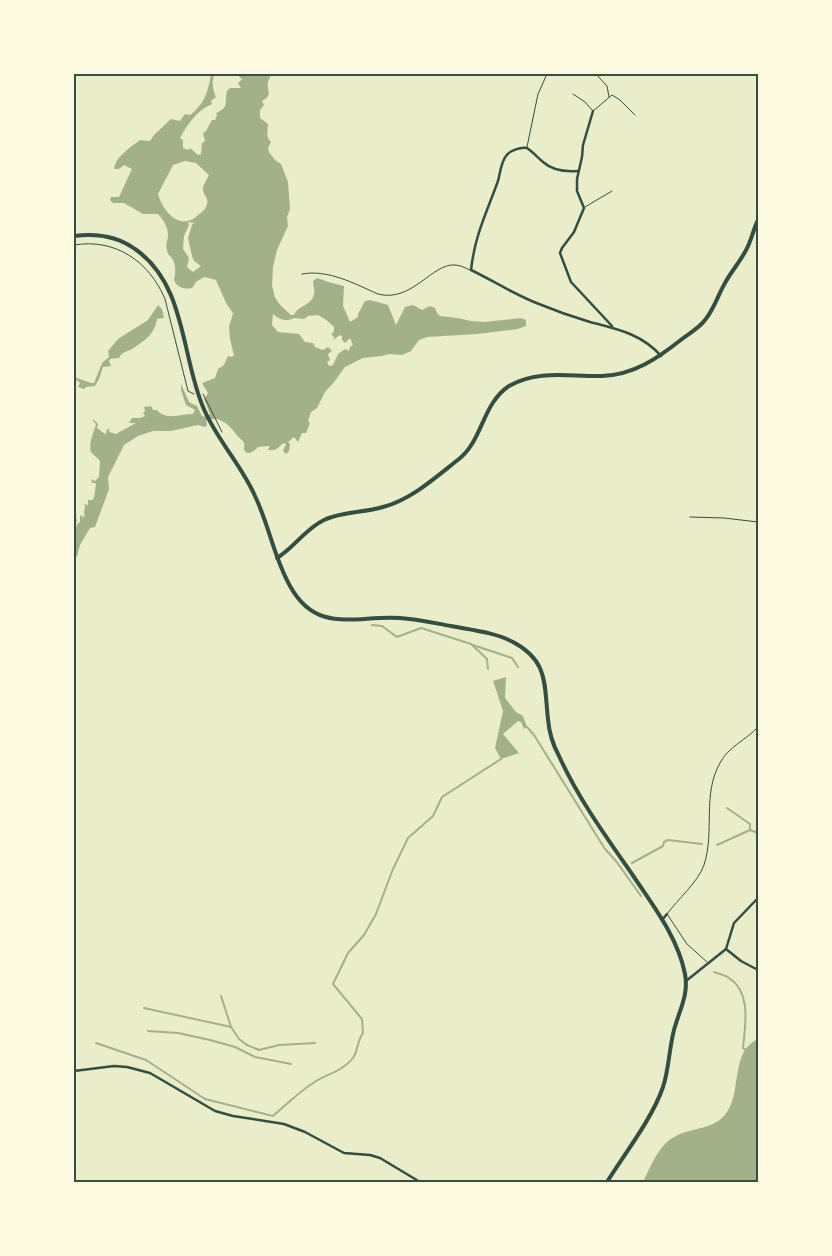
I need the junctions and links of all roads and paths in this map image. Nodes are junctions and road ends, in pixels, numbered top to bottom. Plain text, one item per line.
1 (547, 74) edge
2 (596, 74) edge
3 (573, 94) dead end
4 (609, 98) junction
5 (593, 111) junction
6 (635, 115) dead end
7 (527, 148) junction
8 (578, 171) junction
9 (612, 190) dead end
10 (584, 208) junction
11 (758, 220) edge
12 (74, 236) edge
13 (74, 245) edge
14 (471, 270) junction
15 (302, 274) dead end
16 (613, 328) junction
17 (661, 356) junction
18 (194, 394) dead end
19 (205, 396) dead end
20 (217, 422) dead end
21 (690, 517) dead end
22 (758, 522) edge
23 (277, 558) junction
24 (758, 727) edge
25 (758, 898) edge
26 (667, 914) junction
27 (662, 920) junction
28 (726, 949) junction
29 (708, 964) junction
30 (758, 970) edge
31 (686, 981) junction
32 (74, 1071) edge
33 (420, 1182) edge
34 (607, 1182) edge

1 - 7 lane
2 - 4 lane
3 - 5 lane
4 - 5 lane
4 - 6 lane
5 - 8 street
7 - 8 street
7 - 14 street
8 - 10 street
9 - 10 lane
10 - 16 street
11 - 17 main road
12 - 23 main road
13 - 18 path
14 - 15 lane
14 - 16 street
16 - 17 street
17 - 23 main road
19 - 20 path
21 - 22 lane
23 - 27 main road
24 - 26 lane
25 - 28 street
26 - 27 street
26 - 29 lane
27 - 31 main road
28 - 29 street
28 - 30 street
29 - 31 street
31 - 34 main road
32 - 33 street

